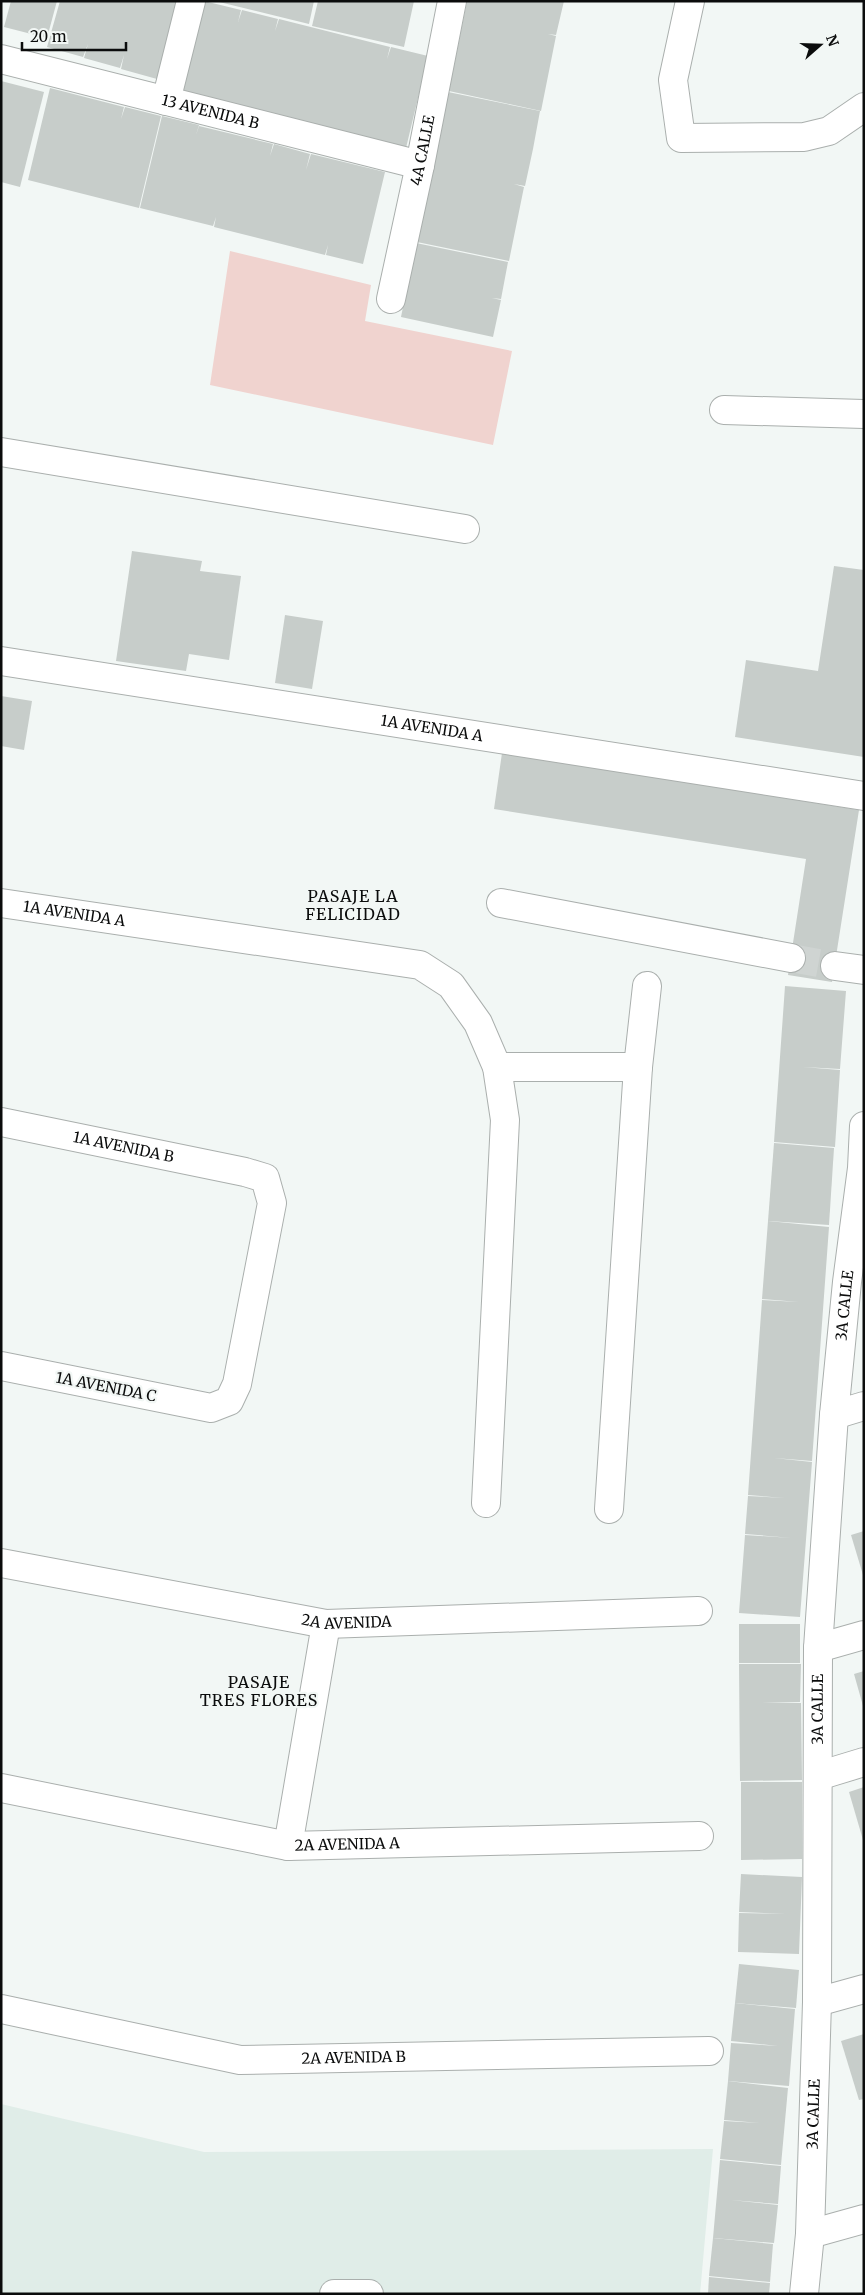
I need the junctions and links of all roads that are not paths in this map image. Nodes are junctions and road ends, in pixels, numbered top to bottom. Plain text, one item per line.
1 (191, 1) edge
2 (452, 1) edge
3 (690, 1) edge
4 (1, 59) edge
5 (166, 101) junction
6 (864, 107) edge
7 (420, 164) junction
8 (391, 299) dead end
9 (724, 410) dead end
10 (864, 414) edge
11 (1, 452) edge
12 (465, 529) dead end
13 (1, 661) edge
14 (864, 796) edge
15 (1, 903) edge
16 (500, 903) dead end
17 (791, 958) tunnel mouth
18 (835, 966) tunnel mouth
19 (864, 970) edge
20 (647, 986) dead end
21 (497, 1067) junction
22 (638, 1067) junction
23 (1, 1122) edge
24 (864, 1126) edge
25 (863, 1167) edge
26 (855, 1279) edge
27 (1, 1366) edge
28 (864, 1406) edge
29 (211, 1408) joint
30 (834, 1416) junction
31 (486, 1503) dead end
32 (609, 1509) dead end
33 (1, 1563) edge
34 (698, 1611) dead end
35 (326, 1624) junction
36 (864, 1635) edge
37 (818, 1648) junction
38 (864, 1762) edge
39 (818, 1776) junction
40 (1, 1788) edge
41 (699, 1836) dead end
42 (288, 1846) junction
43 (864, 1989) edge
44 (817, 2002) junction
45 (1, 2008) edge
46 (709, 2051) dead end
47 (864, 2219) edge
48 (810, 2234) junction
49 (334, 2294) edge
50 (368, 2294) edge
51 (804, 2294) edge

1 - 5 street
2 - 7 street, 4A CALLE
3 - 6 street
4 - 5 street, 13 AVENIDA B
5 - 7 street, 13 AVENIDA B
7 - 8 street, 4A CALLE
9 - 10 street
11 - 12 street
13 - 14 street, 1A AVENIDA A
15 - 21 street, 1A AVENIDA A
16 - 17 street
18 - 19 street
20 - 22 street
21 - 22 street
21 - 31 street, 1A AVENIDA A
22 - 32 street
23 - 29 street, 1A AVENIDA B
24 - 25 street, 3A CALLE
25 - 26 street, 3A CALLE
26 - 30 street, 3A CALLE
27 - 29 street, 1A AVENIDA C
28 - 30 street
30 - 37 street, 3A CALLE
33 - 35 street, 2A AVENIDA
34 - 35 street, 2A AVENIDA
35 - 42 street
36 - 37 street
37 - 39 street, 3A CALLE
38 - 39 street
39 - 44 street, 3A CALLE
40 - 42 street, 2A AVENIDA A
41 - 42 street, 2A AVENIDA A
43 - 44 street
44 - 48 street, 3A CALLE
45 - 46 street, 2A AVENIDA B
47 - 48 street
48 - 51 street, 3A CALLE
49 - 50 street

